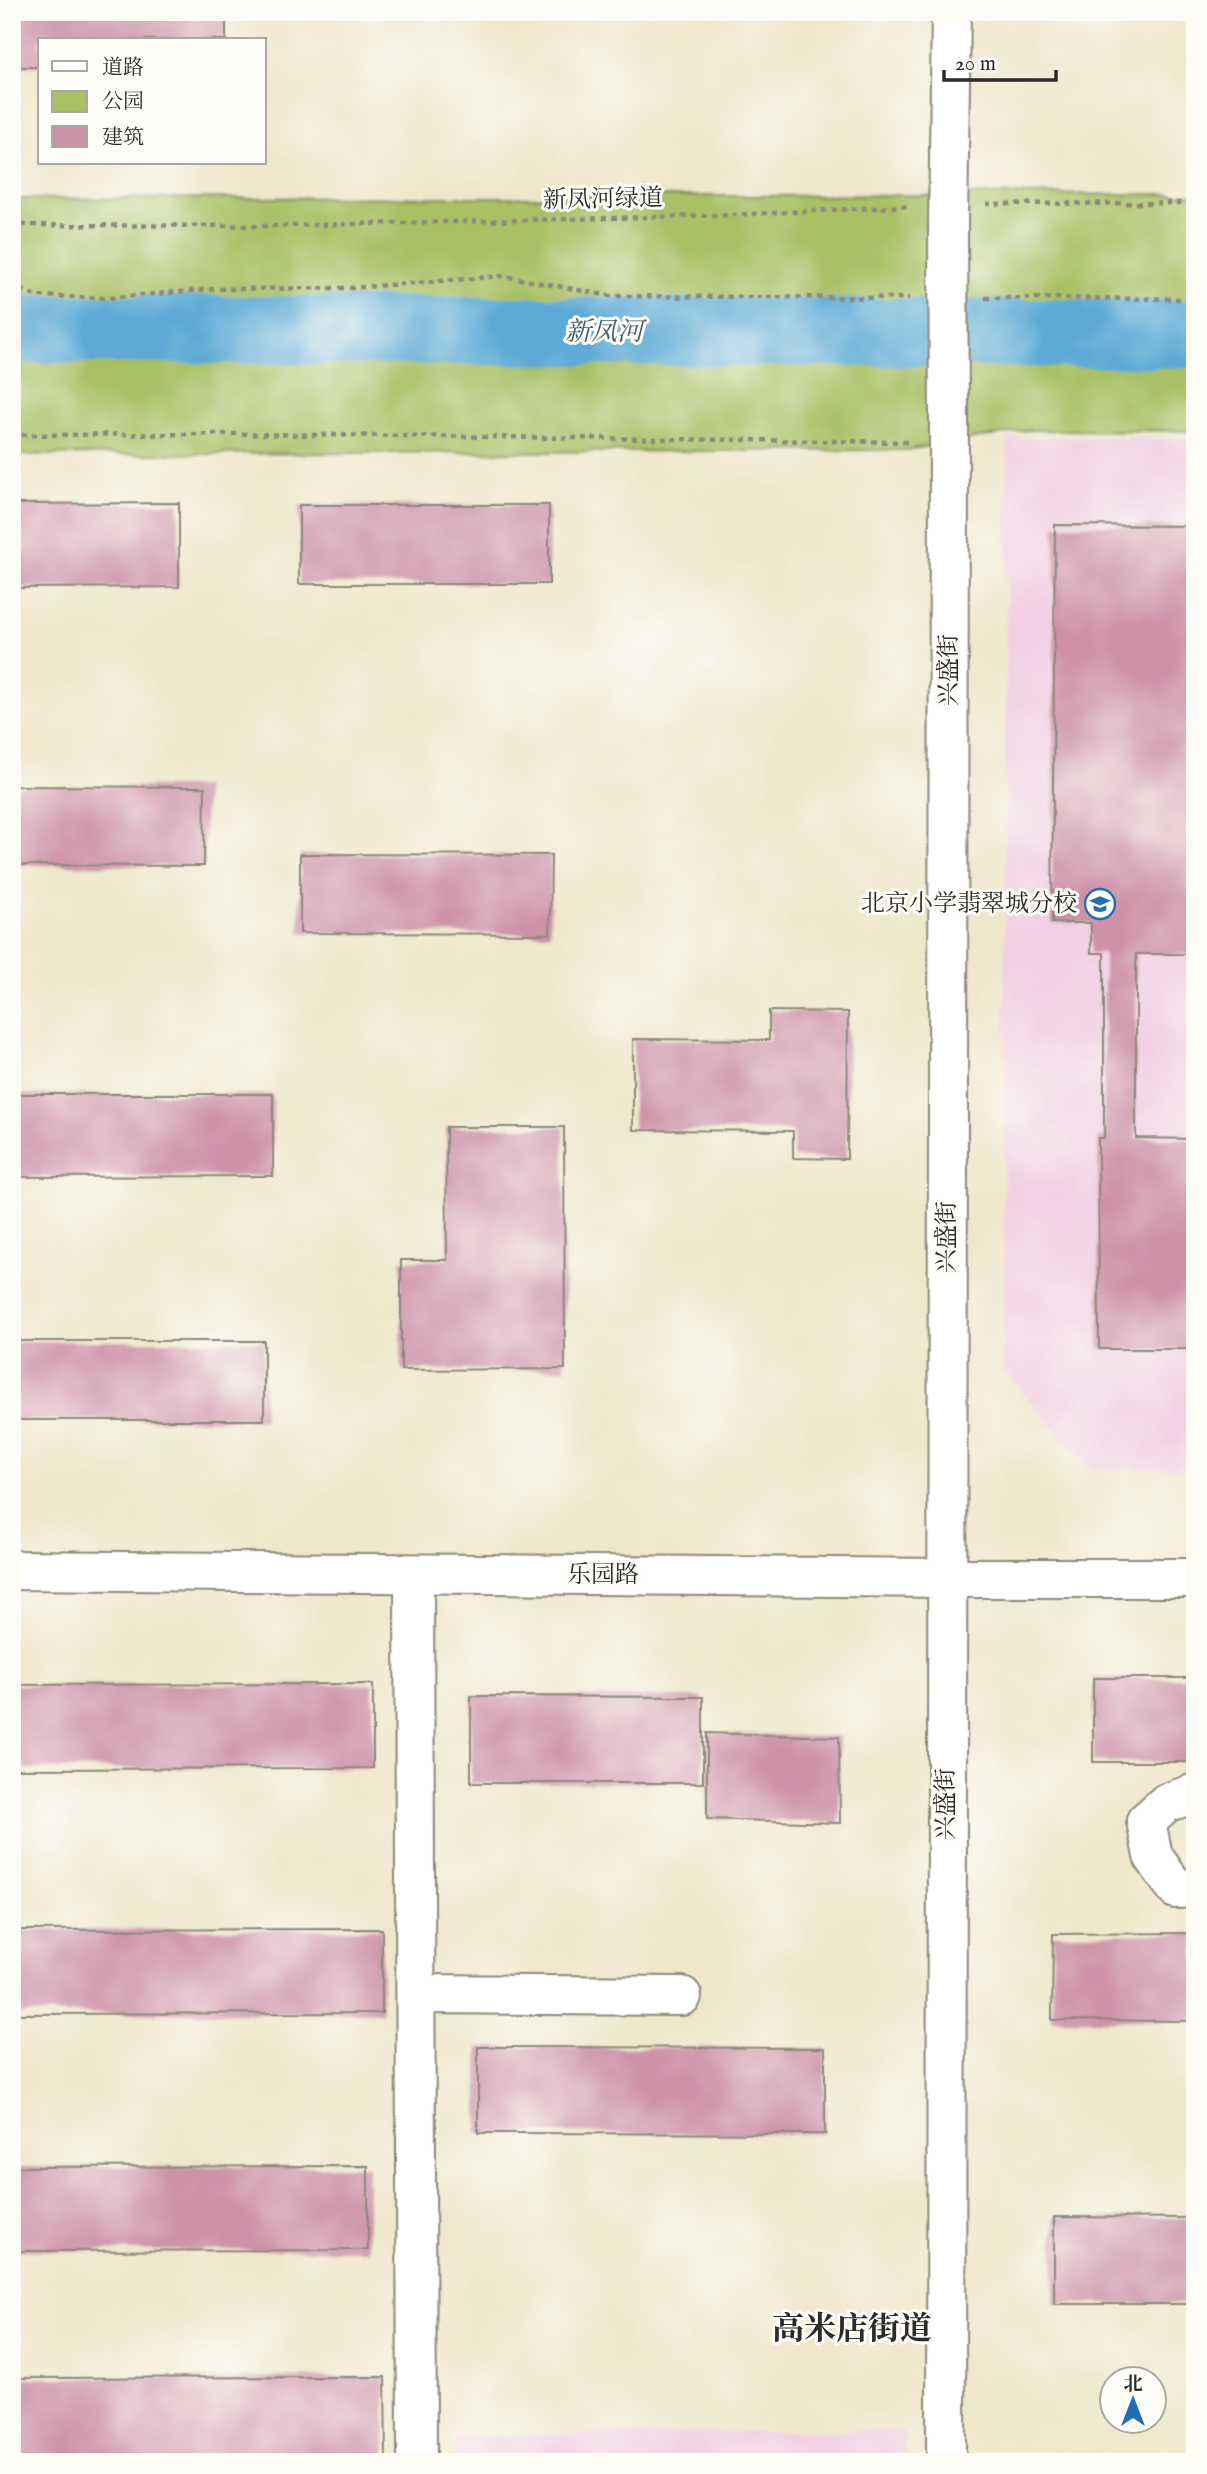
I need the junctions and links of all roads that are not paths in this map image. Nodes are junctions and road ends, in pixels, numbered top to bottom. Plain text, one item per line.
1 (951, 12) edge
2 (12, 1570) edge
3 (414, 1574) junction
4 (946, 1578) junction
5 (1195, 1578) edge
6 (1195, 1793) edge
7 (1195, 1888) edge
8 (416, 1994) junction
9 (682, 1996) dead end
10 (417, 2462) edge
11 (946, 2462) edge

1 - 4 street, 兴盛街, bridge
2 - 3 street, 乐园路
3 - 4 street, 乐园路
3 - 8 street
4 - 5 street, 乐园路
4 - 11 street, 兴盛街
6 - 7 street
8 - 9 street
8 - 10 street

